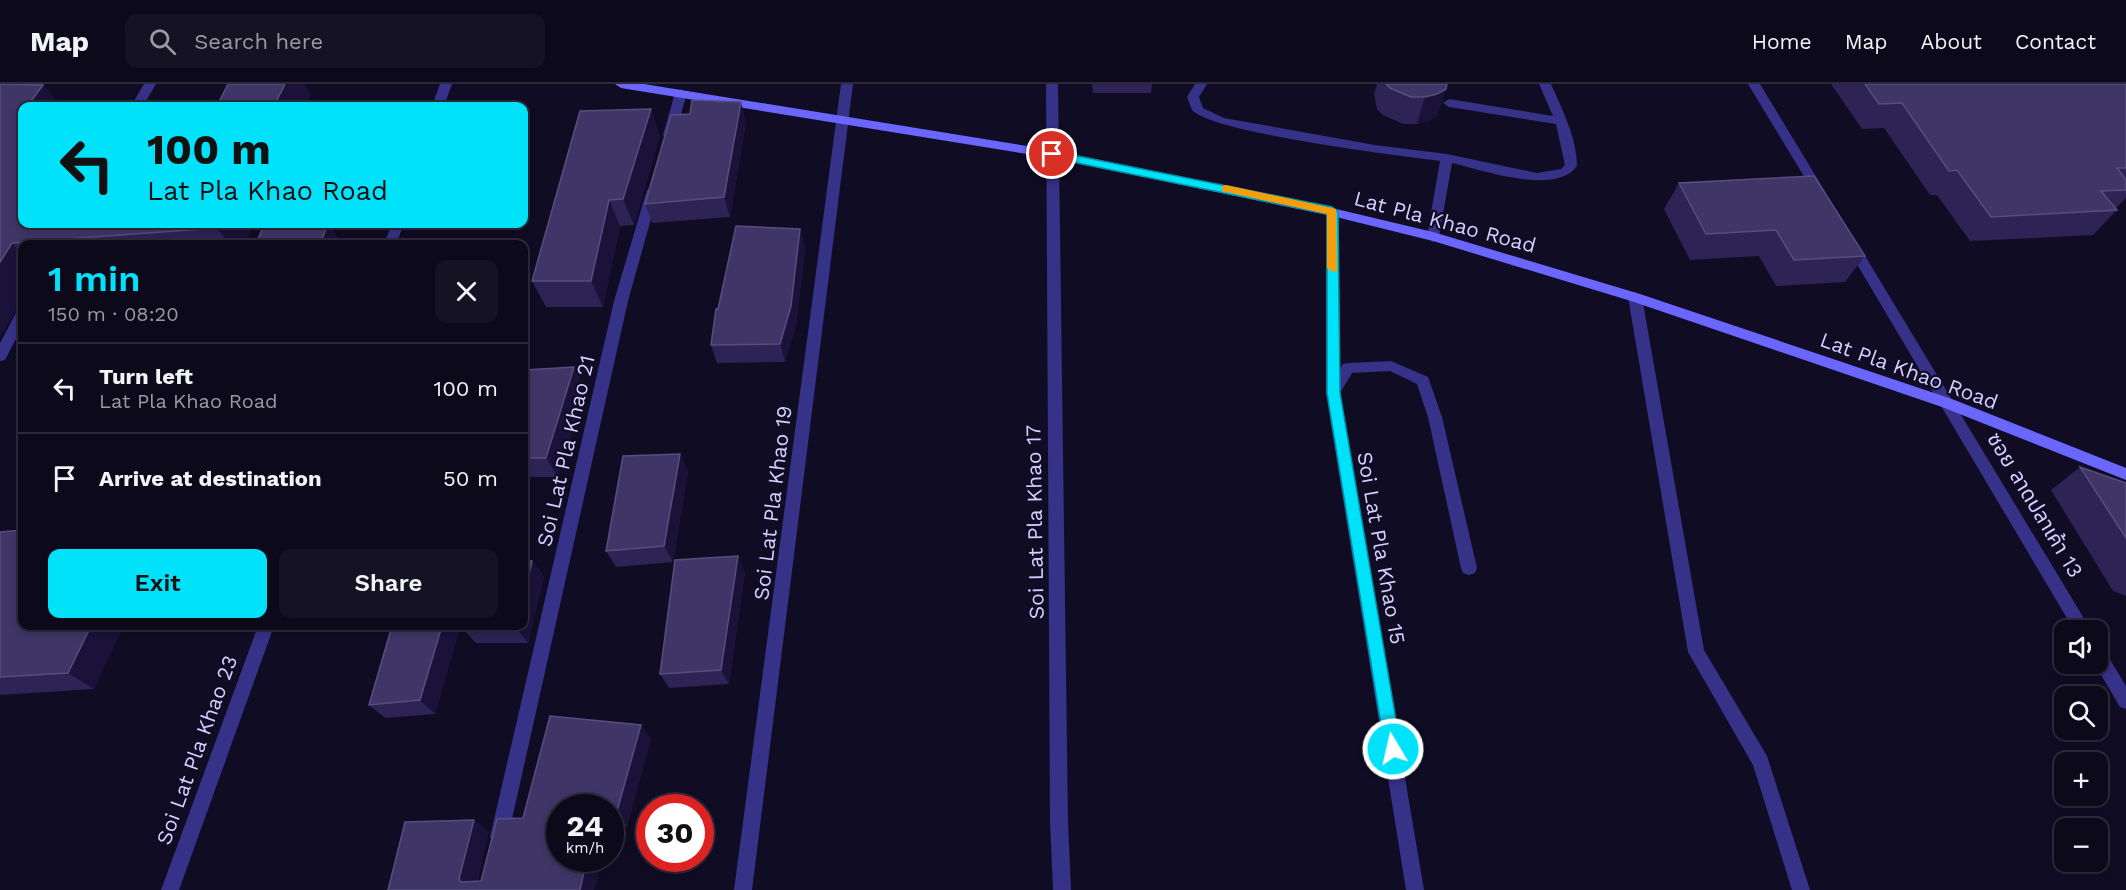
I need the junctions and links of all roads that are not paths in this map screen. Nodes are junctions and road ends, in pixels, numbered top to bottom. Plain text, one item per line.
1 (150, 84) edge
2 (446, 84) edge
3 (621, 84) edge
4 (847, 84) edge
5 (1052, 84) edge
6 (1201, 84) edge
7 (1545, 84) edge
8 (1754, 84) edge
9 (681, 93) junction
10 (139, 102) edge
11 (439, 102) edge
12 (1449, 103) dead end
13 (1561, 121) junction
14 (844, 122) junction
15 (665, 148) edge
16 (1052, 154) junction
17 (1447, 158) junction
18 (656, 180) edge
19 (1827, 204) edge
20 (1332, 212) junction
21 (1845, 233) edge
22 (1433, 237) junction
23 (1635, 297) junction
24 (18, 322) edge
25 (0, 356) edge
26 (1333, 393) junction
27 (1947, 403) junction
28 (2126, 474) edge
29 (1469, 568) dead end
30 (2077, 620) edge
31 (265, 630) edge
32 (2108, 671) edge
33 (2126, 701) edge
34 (494, 857) edge
35 (171, 890) edge
36 (743, 890) edge
37 (1062, 890) edge
38 (1415, 890) edge
39 (1801, 890) edge

1 - 10 street
2 - 11 street
3 - 9 main road, Lat Pla Khao Road
4 - 14 street, Soi Lat Pla Khao 19
5 - 16 street, Soi Lat Pla Khao 17
6 - 17 street
7 - 13 street
8 - 19 street
9 - 14 main road, Lat Pla Khao Road
9 - 15 street
12 - 13 street
13 - 17 street
14 - 16 main road, Lat Pla Khao Road
14 - 36 street, Soi Lat Pla Khao 19
16 - 20 main road, Lat Pla Khao Road
16 - 37 street, Soi Lat Pla Khao 17
17 - 22 street
18 - 34 street, Soi Lat Pla Khao 21
20 - 22 main road, Lat Pla Khao Road
20 - 26 street, Soi Lat Pla Khao 15
21 - 27 street, ซอย ลาดปลาเค้า 13
22 - 23 main road, Lat Pla Khao Road
23 - 27 main road, Lat Pla Khao Road
23 - 39 street
24 - 25 street
26 - 29 street
26 - 38 street, Soi Lat Pla Khao 15
27 - 28 main road, Lat Pla Khao Road
27 - 30 street, ซอย ลาดปลาเค้า 13
31 - 35 street, Soi Lat Pla Khao 23
32 - 33 street

